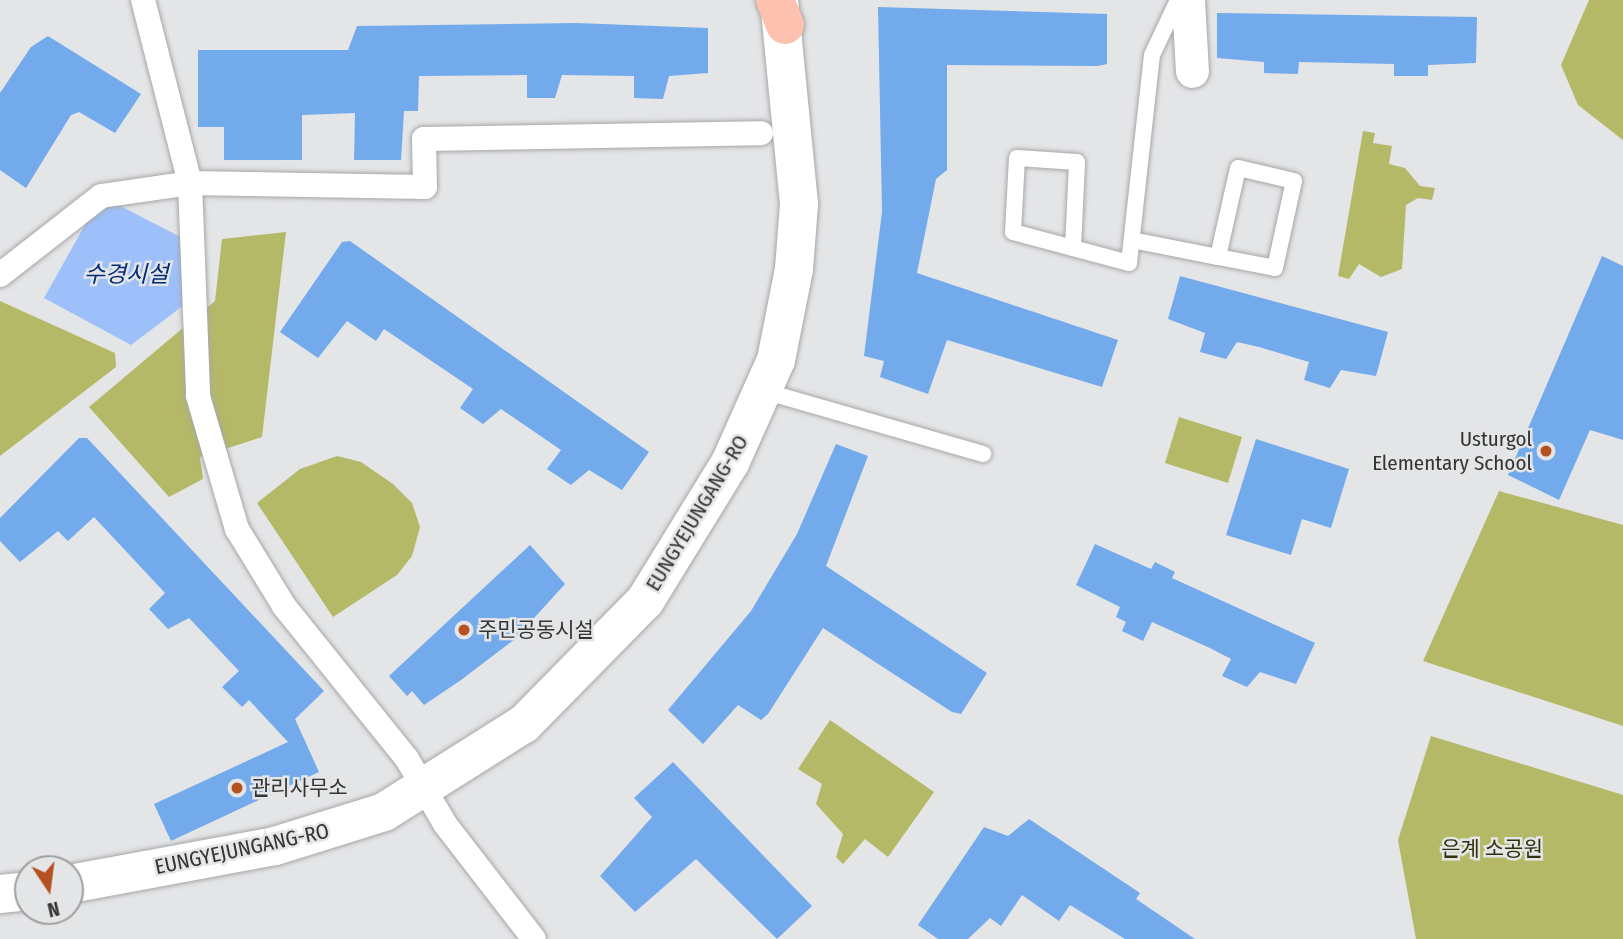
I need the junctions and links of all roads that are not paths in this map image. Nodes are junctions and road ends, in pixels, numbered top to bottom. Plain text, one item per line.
1 (143, 0) edge
2 (1178, 0) edge
3 (1188, 0) edge
4 (782, 6) edge
5 (1192, 71) dead end
6 (761, 133) dead end
7 (190, 183) junction
8 (1132, 240) junction
9 (1073, 248) junction
10 (1218, 257) junction
11 (0, 275) edge
12 (767, 391) junction
13 (983, 454) dead end
14 (422, 791) junction
15 (84, 881) edge
16 (534, 939) edge

1 - 7 street
2 - 8 lane
3 - 5 street
4 - 12 street, EUNGYEJUNGANG-RO
6 - 7 street
7 - 11 street
7 - 14 street
8 - 9 lane
8 - 10 lane
9 - 9 lane
10 - 10 lane
12 - 13 lane
12 - 14 street, EUNGYEJUNGANG-RO
14 - 15 street, EUNGYEJUNGANG-RO
14 - 16 street

